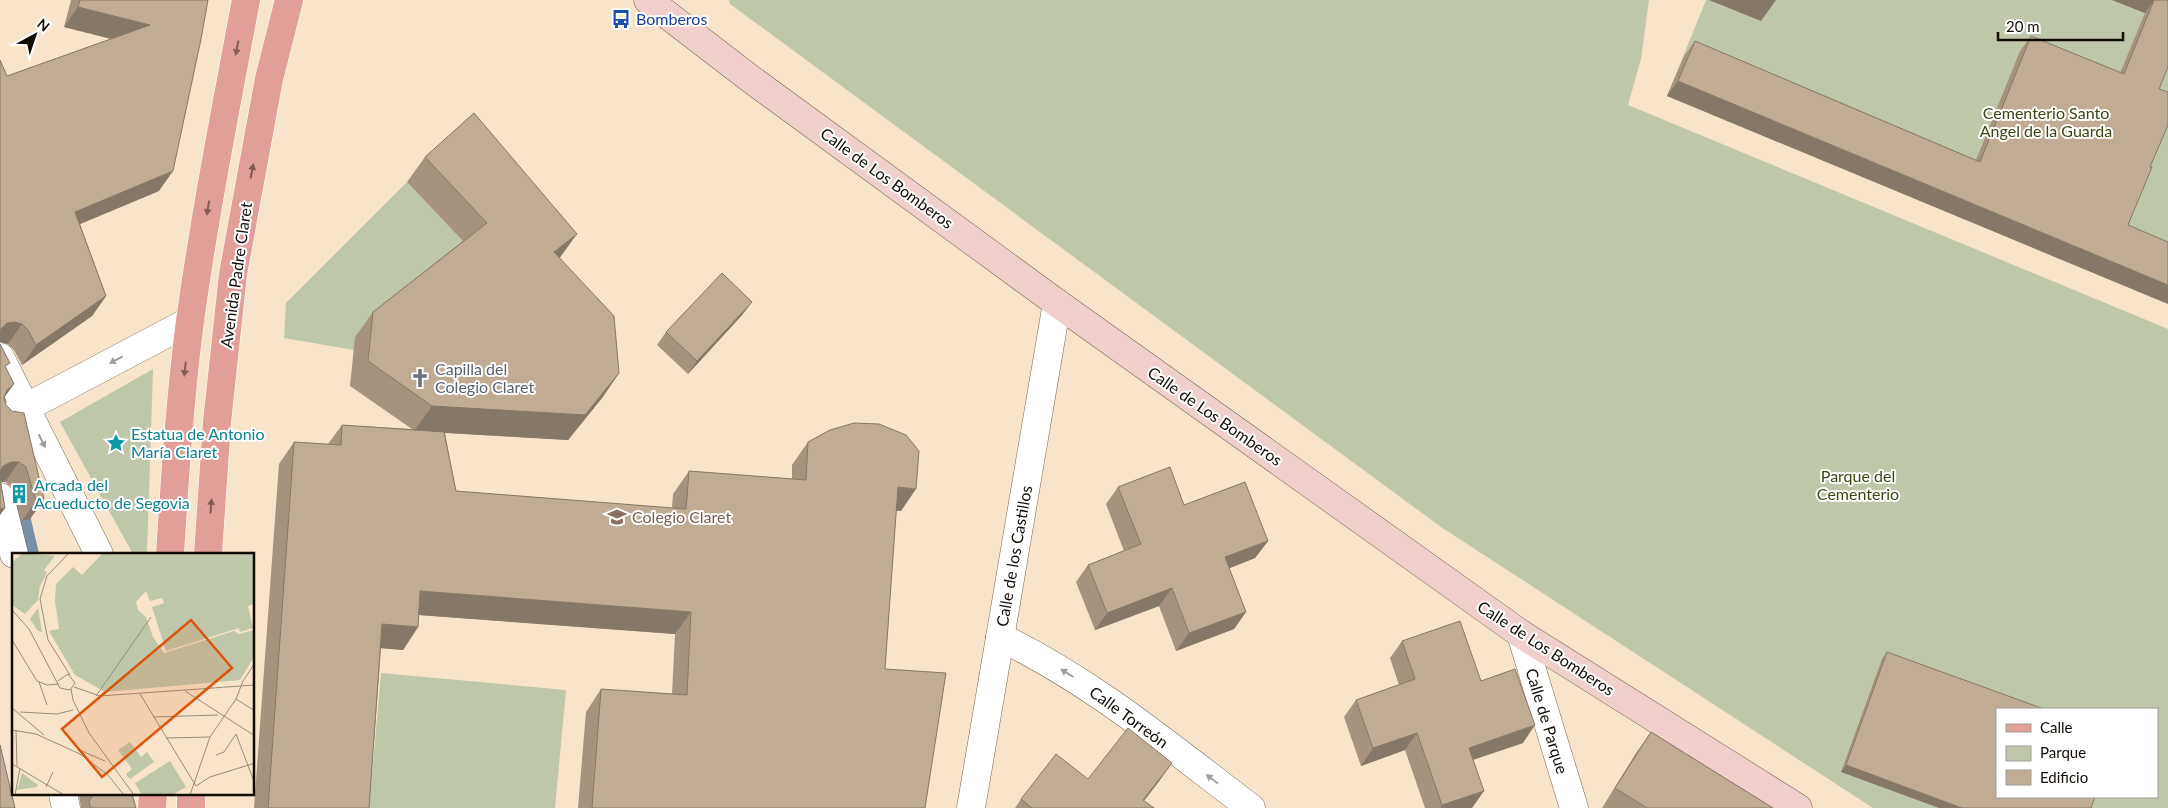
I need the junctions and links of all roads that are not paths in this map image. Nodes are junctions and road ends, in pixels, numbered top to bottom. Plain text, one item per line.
1 (246, 0) edge
2 (289, 0) edge
3 (648, 0) edge
4 (1057, 303) junction
5 (190, 321) junction
6 (0, 357) edge
7 (16, 413) junction
8 (0, 497) edge
9 (14, 553) edge
10 (98, 553) edge
11 (170, 553) edge
12 (208, 553) edge
13 (1521, 634) junction
14 (1000, 637) junction
15 (971, 808) edge
16 (1251, 808) edge
17 (1574, 808) edge
18 (1798, 808) edge

1 -> 5 main road
12 -> 2 main road, Avenida Padre Claret
3 - 4 street, Calle de Los Bomberos
4 - 13 street, Calle de Los Bomberos
4 - 14 street, Calle de los Castillos
5 -> 7 street
5 -> 11 main road
6 - 7 street
7 -> 10 street
8 - 9 street
13 - 17 street, Calle de Parque
13 - 18 street, Calle de Los Bomberos
14 - 15 street, Calle de los Castillos
16 -> 14 street, Calle Torreón

